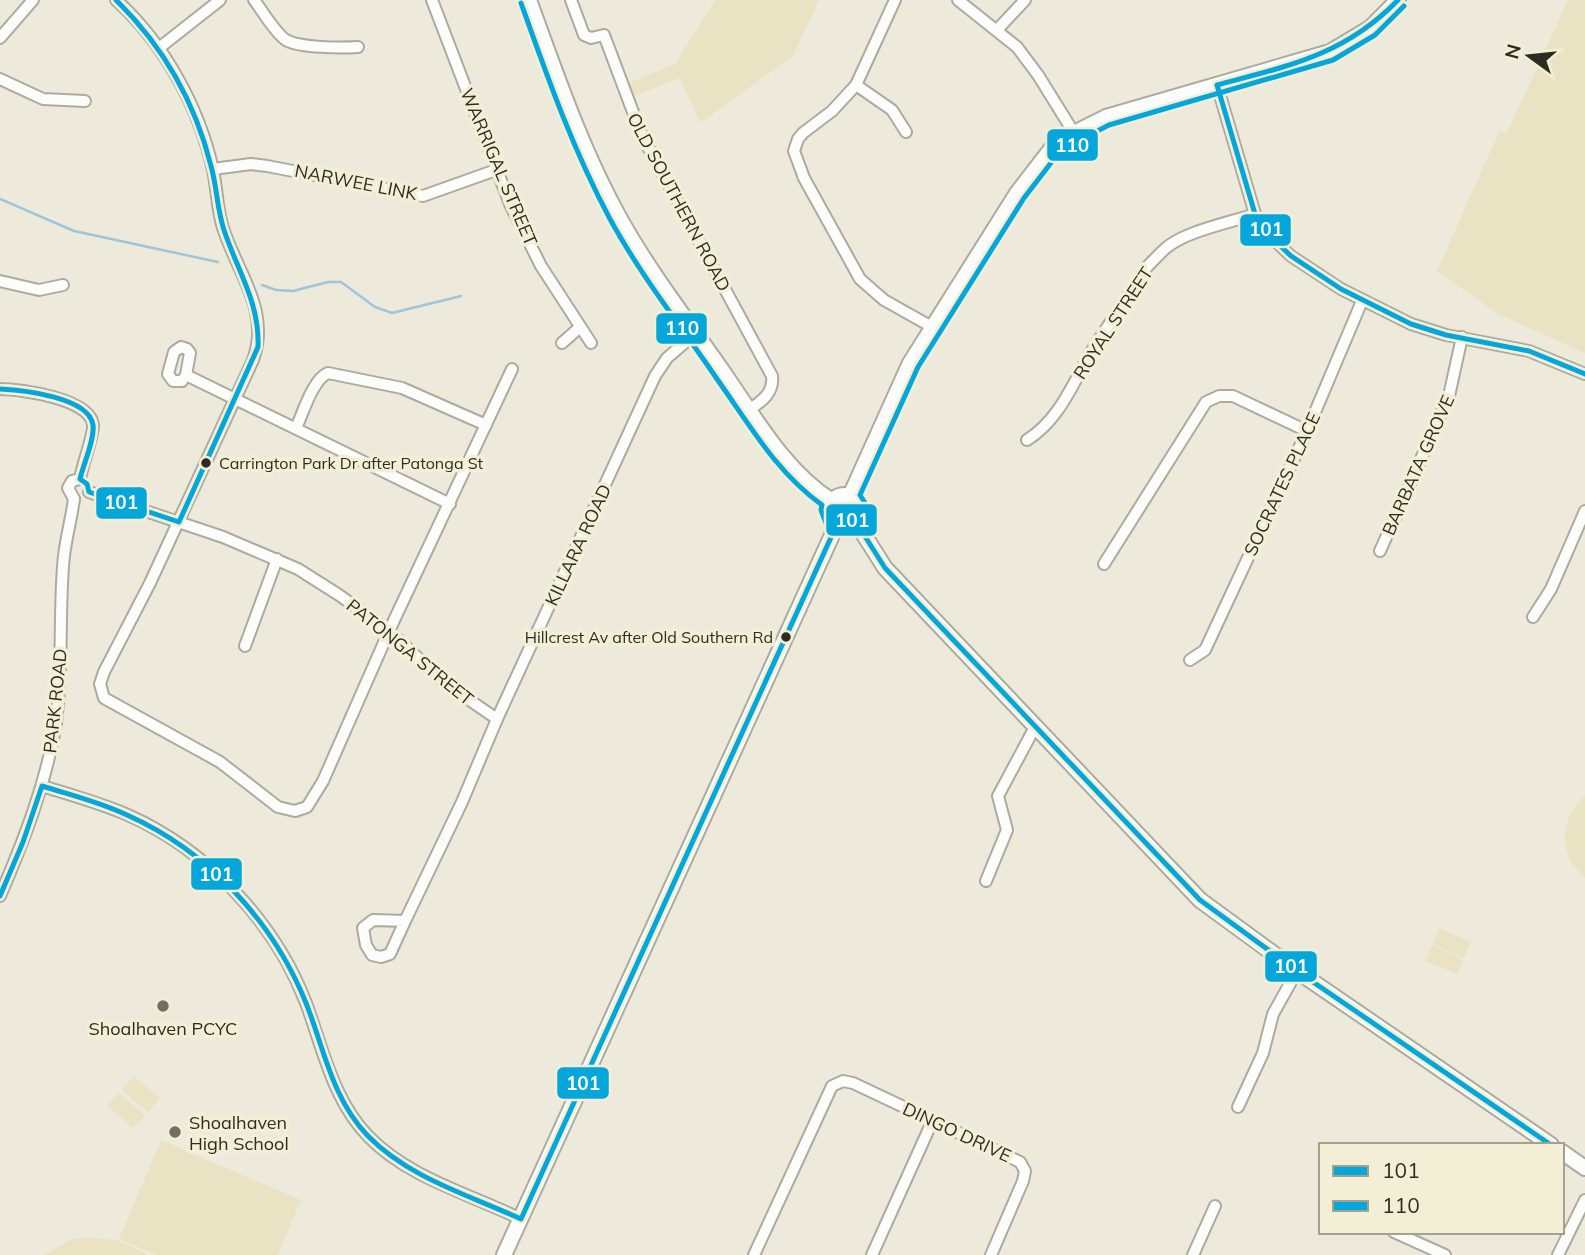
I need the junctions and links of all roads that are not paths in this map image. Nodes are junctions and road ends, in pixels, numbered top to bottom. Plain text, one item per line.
1 (33, 0) edge
2 (116, 0) edge
3 (220, 0) edge
4 (254, 0) edge
5 (432, 0) edge
6 (529, 0) edge
7 (571, 0) edge
8 (895, 0) edge
9 (958, 0) edge
10 (1025, 0) edge
11 (1398, 0) edge
12 (997, 30) junction
13 (0, 38) edge
14 (358, 47) dead end
15 (159, 48) junction
16 (0, 79) edge
17 (856, 85) junction
18 (1217, 85) junction
19 (85, 101) dead end
20 (906, 132) dead end
21 (1074, 132) junction
22 (213, 169) junction
23 (496, 170) junction
24 (1255, 214) junction
25 (0, 281) edge
26 (63, 285) dead end
27 (1363, 301) junction
28 (580, 327) junction
29 (932, 327) junction
30 (696, 333) junction
31 (1462, 337) junction
32 (562, 342) dead end
33 (591, 343) dead end
34 (512, 369) dead end
35 (1585, 374) edge
36 (186, 375) dead end
37 (0, 389) edge
38 (234, 399) junction
39 (749, 410) junction
40 (486, 425) junction
41 (296, 428) junction
42 (1307, 431) junction
43 (1027, 440) dead end
44 (80, 479) junction
45 (89, 492) junction
46 (850, 496) junction
47 (74, 499) junction
48 (832, 502) junction
49 (450, 504) junction
50 (1585, 512) edge
51 (854, 519) junction
52 (179, 522) junction
53 (838, 522) junction
54 (1380, 551) dead end
55 (277, 559) junction
56 (1104, 564) dead end
57 (1533, 617) dead end
58 (389, 631) junction
59 (245, 646) dead end
60 (1190, 660) dead end
61 (497, 719) junction
62 (1035, 727) junction
63 (42, 786) junction
64 (986, 881) dead end
65 (0, 896) edge
66 (405, 921) dead end
67 (1297, 971) junction
68 (1238, 1107) dead end
69 (932, 1122) junction
70 (1548, 1143) edge
71 (1564, 1154) edge
72 (1585, 1168) edge
73 (1585, 1200) edge
74 (1215, 1206) dead end
75 (521, 1219) junction
76 (1398, 1234) edge
77 (504, 1255) edge
78 (754, 1255) edge
79 (872, 1255) edge
80 (990, 1255) edge
81 (1193, 1255) edge
82 (1444, 1255) edge
83 (1558, 1255) edge

1 - 13 street
2 - 15 street
3 - 15 street
4 - 14 street
5 - 23 street, WARRIGAL STREET
6 - 30 main road
7 - 39 street, OLD SOUTHERN ROAD
8 - 17 street
9 - 12 street
10 - 12 street
11 - 18 main road
12 - 21 street
15 - 22 street
16 - 19 street
17 - 20 street
17 - 29 street
18 - 21 main road
18 - 24 street
21 - 29 main road
22 - 23 street, NARWEE LINK
22 - 38 street
23 - 28 street, WARRIGAL STREET
24 - 27 street
24 - 43 street, ROYAL STREET
25 - 26 street
27 - 31 street
27 - 42 street, SOCRATES PLACE
28 - 32 street
28 - 33 street, WARRIGAL STREET
29 - 46 main road
30 - 39 main road
30 - 61 street, KILLARA ROAD
31 - 35 street
31 - 54 street, BARBATA GROVE
34 - 40 street
36 - 38 street
37 - 44 street
38 - 41 street
38 - 52 street
39 - 48 main road
40 - 41 street
40 - 49 street
41 - 49 street
42 - 56 street
42 - 60 street, SOCRATES PLACE
44 - 45 street
44 - 47 street
45 - 47 street
45 - 52 street, PATONGA STREET
46 - 48 main road
46 - 51 main road
47 - 63 street, PARK ROAD
48 - 53 main road
49 - 58 street
50 - 57 street
51 - 53 main road
51 - 62 main road
52 - 55 street, PATONGA STREET
52 - 58 street
53 - 75 main road
55 - 58 street, PATONGA STREET
55 - 59 street
58 - 61 street, PATONGA STREET
61 - 66 street, KILLARA ROAD
62 - 64 street
62 - 67 main road
63 - 65 street, PARK ROAD
63 - 75 street
67 - 68 street
67 - 70 main road
69 - 78 street, DINGO DRIVE
69 - 79 street
69 - 80 street, DINGO DRIVE
71 - 72 main road
73 - 83 street
74 - 81 street
75 - 77 main road
76 - 82 street

